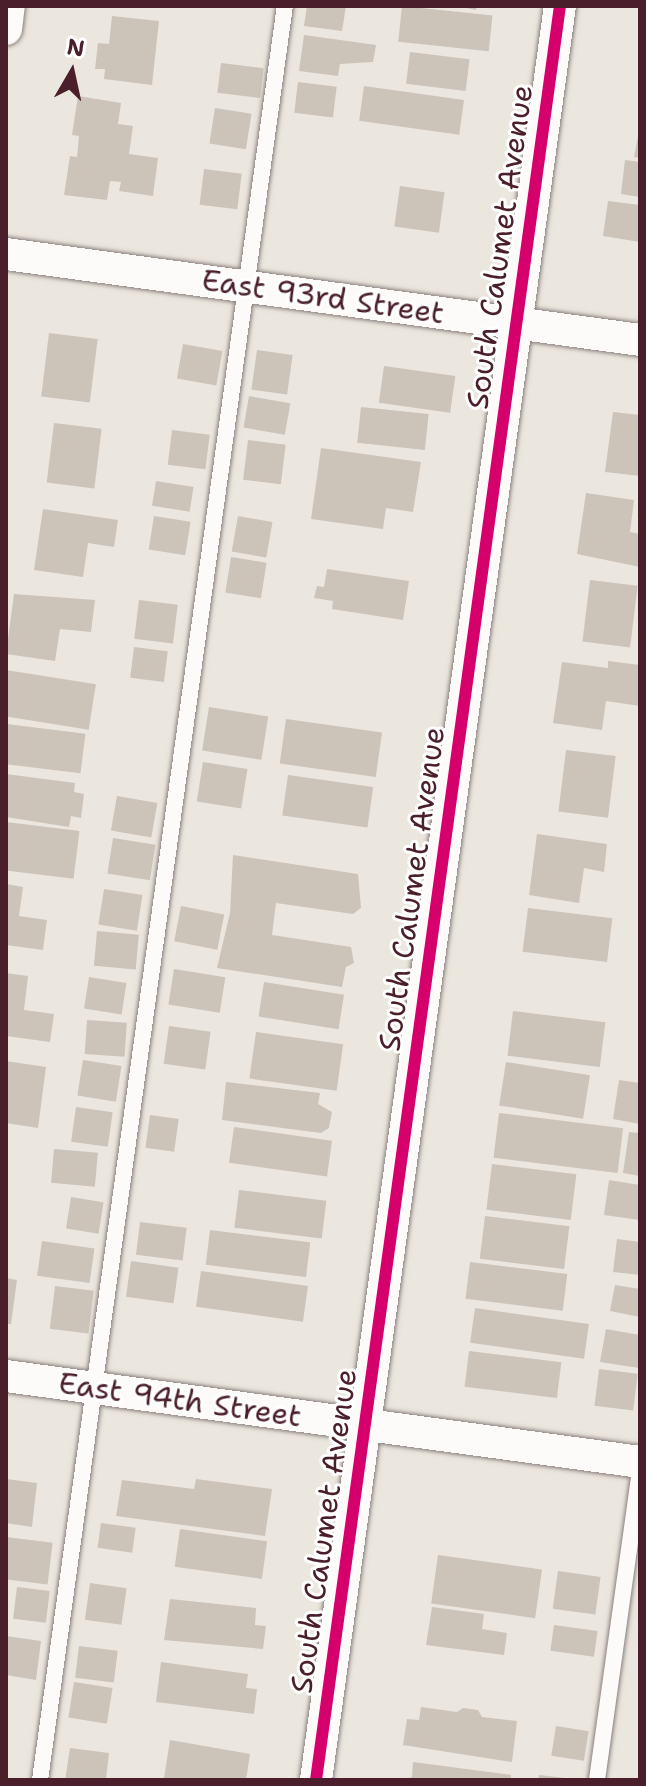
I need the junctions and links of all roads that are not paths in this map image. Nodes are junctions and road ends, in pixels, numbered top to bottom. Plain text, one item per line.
1 (9, 6) edge
2 (285, 6) edge
3 (560, 6) edge
4 (6, 29) edge
5 (6, 254) edge
6 (247, 287) junction
7 (516, 323) junction
8 (640, 340) edge
9 (6, 1376) edge
10 (94, 1388) junction
11 (365, 1425) junction
12 (640, 1462) edge
13 (640, 1471) edge
14 (40, 1780) edge
15 (316, 1780) edge
16 (597, 1780) edge

1 - 4 street
2 - 6 lane
3 - 7 street, South Calumet Avenue
5 - 6 street, East 93rd Street
6 - 7 street, East 93rd Street
6 - 10 lane
7 - 8 street, East 93rd Street
7 - 11 street, South Calumet Avenue
9 - 10 street, East 94th Street
10 - 11 street, East 94th Street
10 - 14 lane
11 - 12 street, East 94th Street
11 - 15 street, South Calumet Avenue
13 - 16 lane

